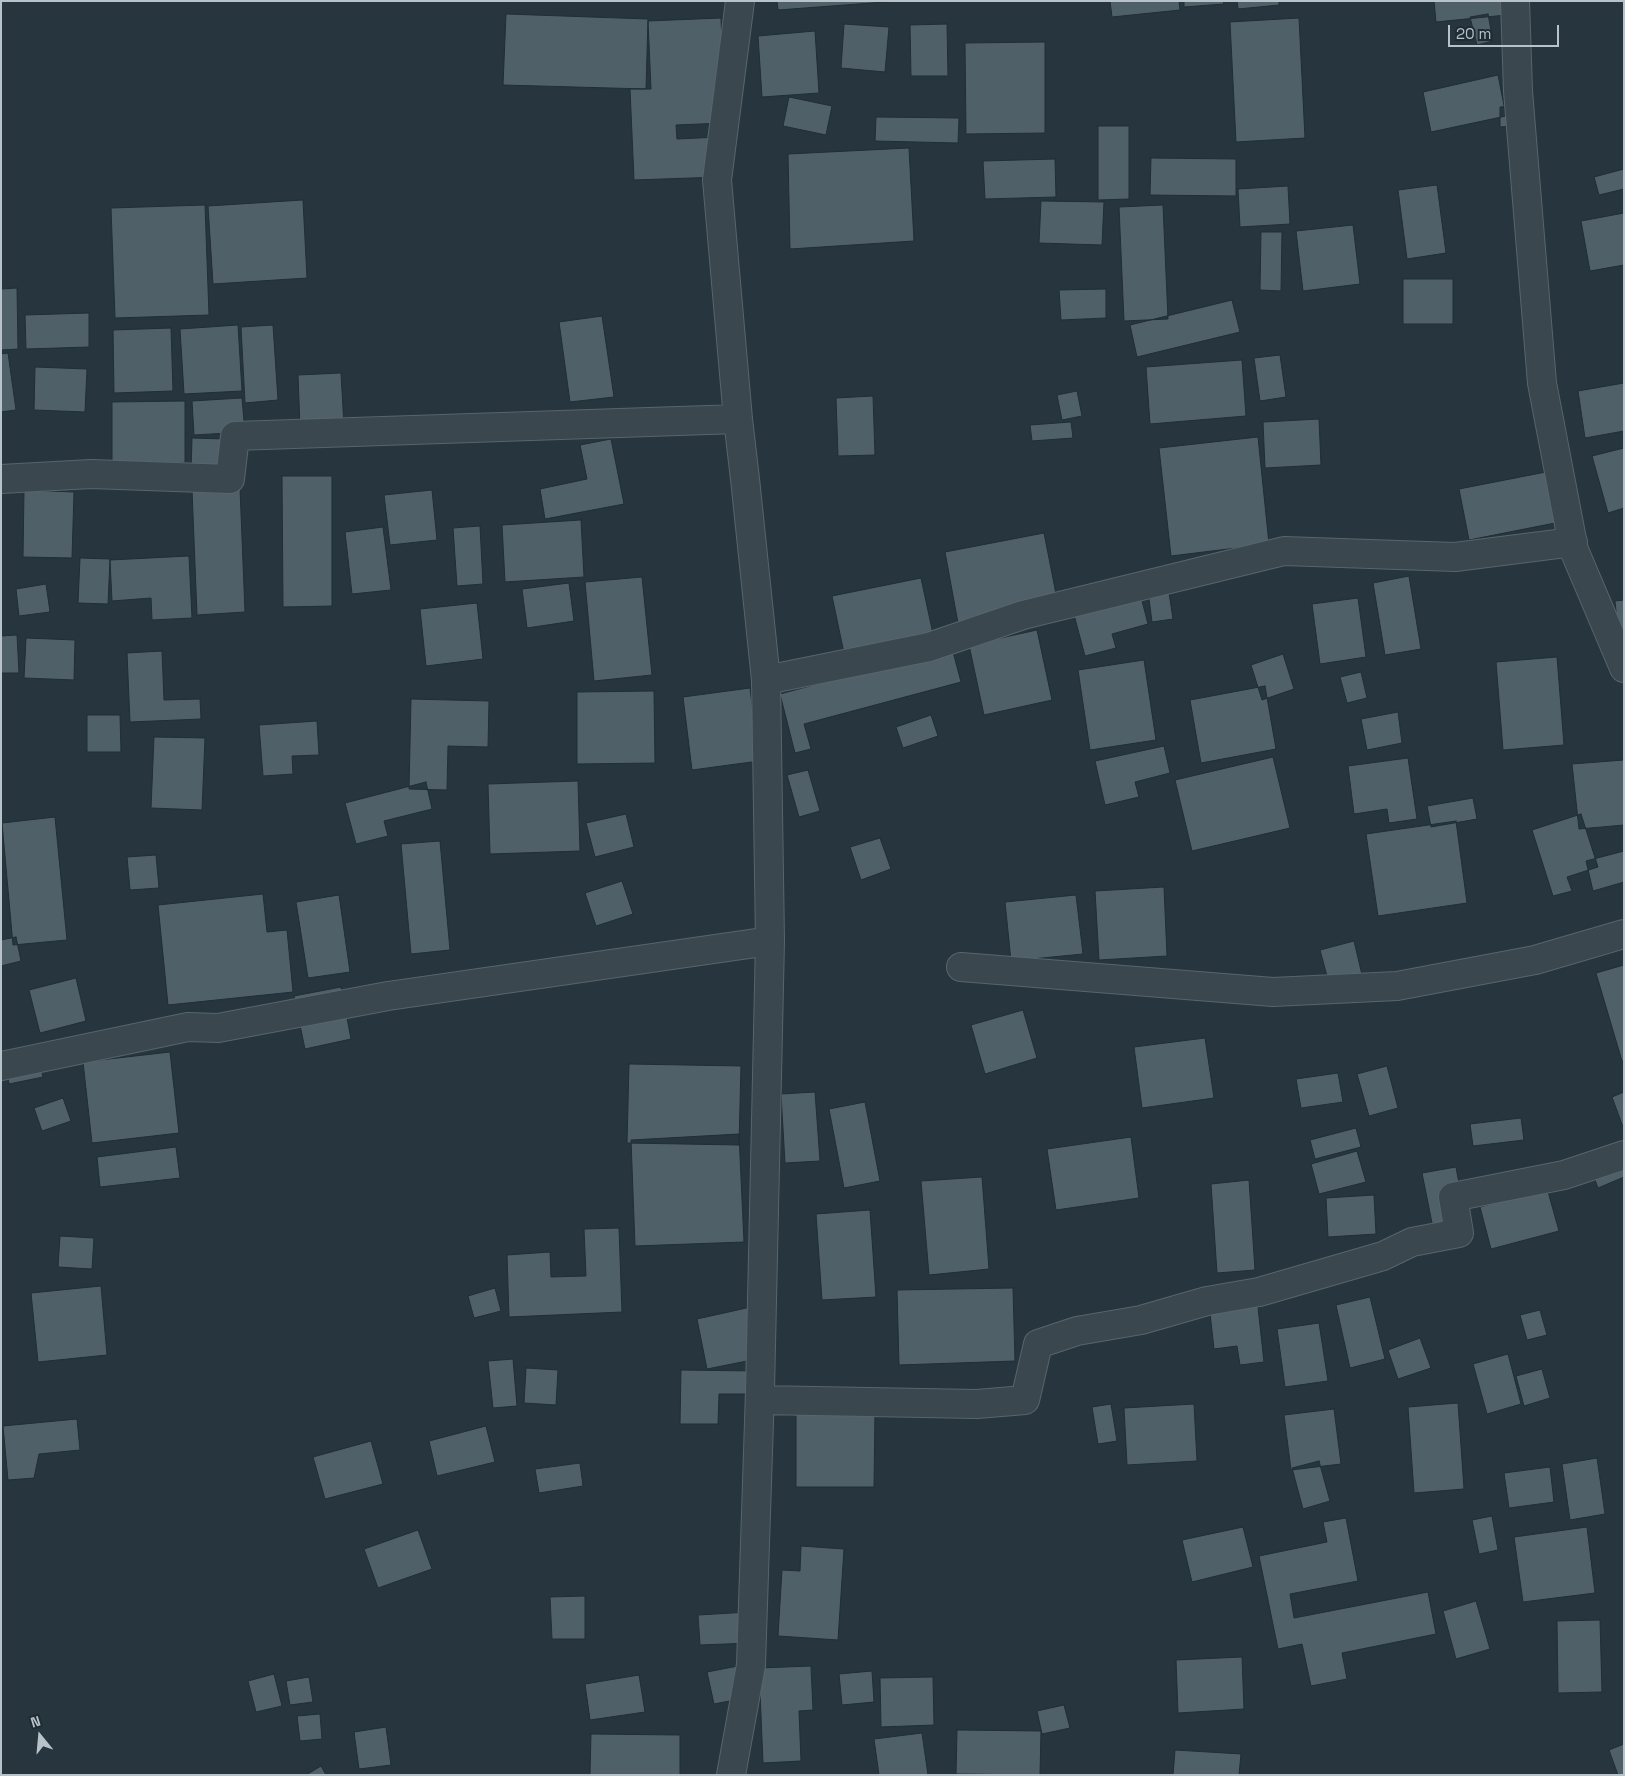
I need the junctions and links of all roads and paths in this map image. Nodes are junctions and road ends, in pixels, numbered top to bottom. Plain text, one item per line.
1 (740, 1) edge
2 (1515, 1) edge
3 (738, 419) junction
4 (1, 479) edge
5 (1573, 542) junction
6 (1624, 668) edge
7 (766, 680) junction
8 (1624, 934) edge
9 (770, 941) junction
10 (962, 967) dead end
11 (1, 1066) edge
12 (1624, 1155) edge
13 (760, 1400) junction
14 (731, 1775) edge

1 - 3 street
2 - 5 street
3 - 4 street
3 - 7 street
5 - 6 street
5 - 7 street
7 - 9 street
8 - 10 street
9 - 11 street
9 - 13 street
12 - 13 street
13 - 14 street

